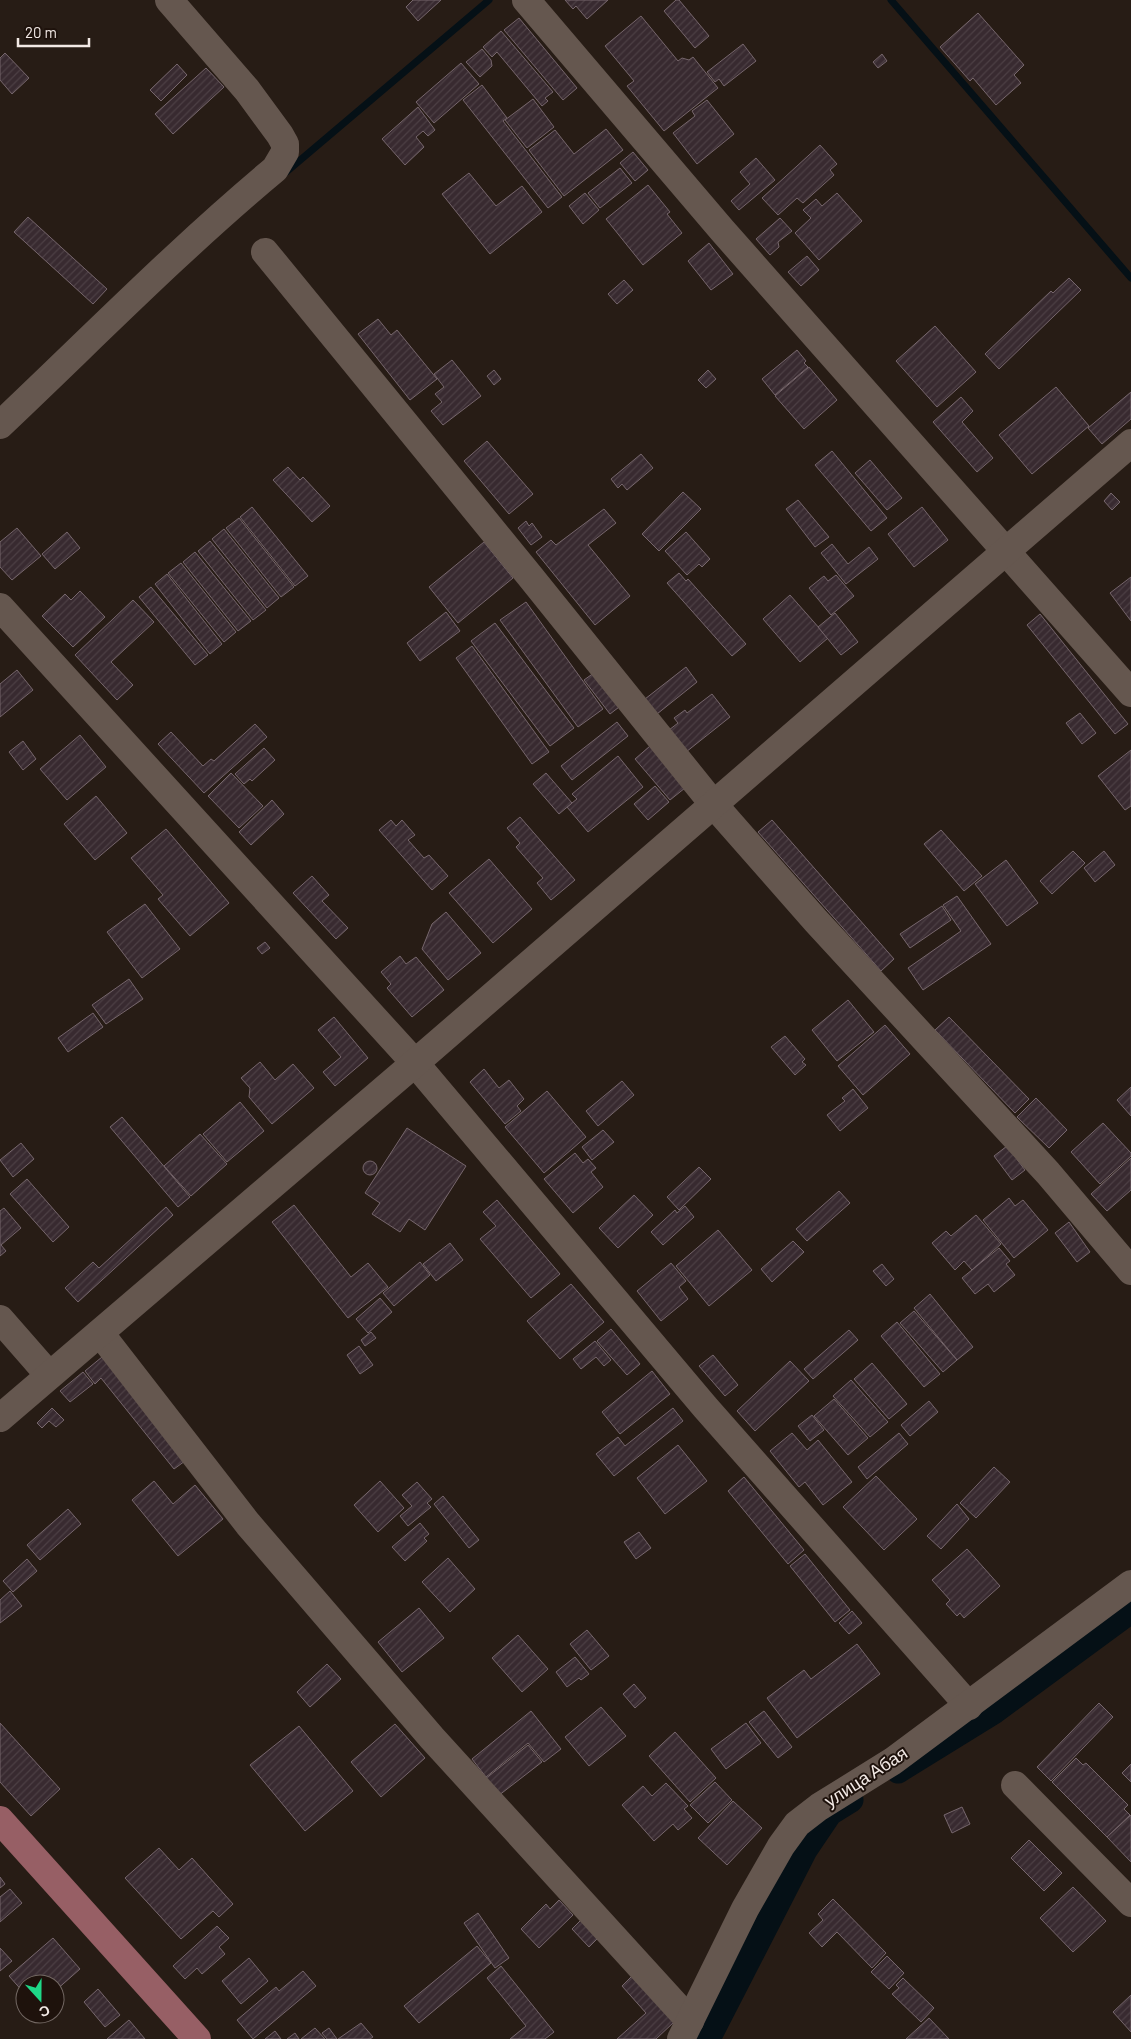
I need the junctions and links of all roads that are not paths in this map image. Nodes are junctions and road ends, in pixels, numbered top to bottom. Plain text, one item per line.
1 (169, 0) edge
2 (526, 0) edge
3 (265, 252) dead end
4 (0, 425) edge
5 (1131, 443) edge
6 (1008, 551) junction
7 (0, 607) edge
8 (1131, 693) edge
9 (714, 805) junction
10 (415, 1063) junction
11 (1131, 1271) edge
12 (0, 1319) edge
13 (100, 1333) junction
14 (49, 1374) junction
15 (0, 1418) edge
16 (1131, 1584) edge
17 (969, 1706) junction
18 (1015, 1785) dead end
19 (0, 1820) edge
20 (1131, 1903) edge
21 (686, 2030) edge
22 (198, 2039) edge

1 - 4 street
2 - 6 street
3 - 9 street
5 - 6 street
6 - 8 street
6 - 9 street
7 - 10 street
9 - 10 street
9 - 11 street
10 - 13 street
10 - 17 street
12 - 14 street
13 - 14 street
13 - 21 street
14 - 15 street
16 - 17 street, улица Абая
17 - 21 street, улица Абая
18 - 20 street
19 - 22 main road

